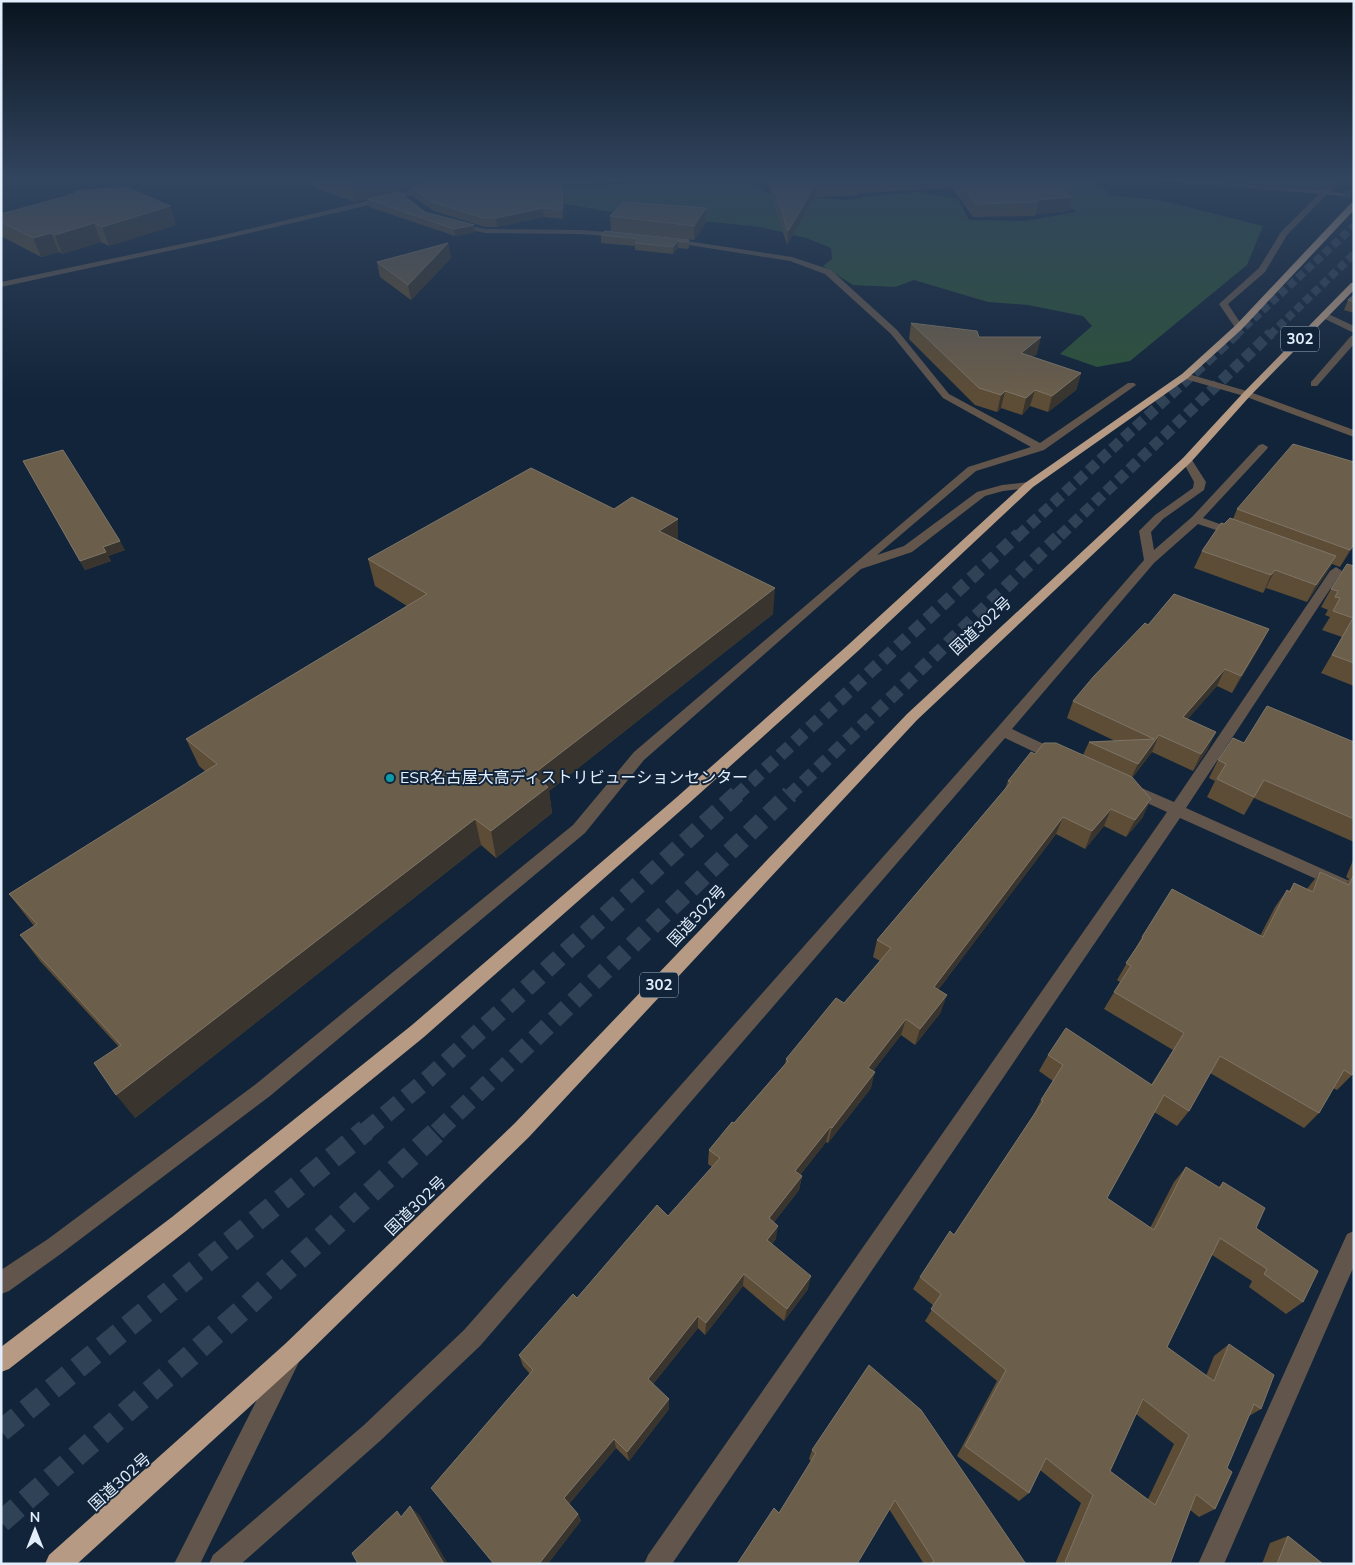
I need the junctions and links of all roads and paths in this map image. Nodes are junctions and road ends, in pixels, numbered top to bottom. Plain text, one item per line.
1 (159, 251) edge
2 (745, 251) edge
3 (1274, 251) edge
4 (1310, 251) edge
5 (1, 285) edge
6 (1354, 285) edge
7 (1324, 315) junction
8 (1238, 327) junction
9 (1354, 330) edge
10 (1354, 338) edge
11 (1185, 376) junction
12 (1314, 384) dead end
13 (1131, 385) dead end
14 (1247, 394) junction
15 (1354, 434) edge
16 (1263, 447) dead end
17 (1040, 448) junction
18 (1187, 460) junction
19 (1029, 485) junction
20 (1196, 518) junction
21 (943, 525) junction
22 (904, 528) junction
23 (1249, 538) edge
24 (1150, 560) junction
25 (857, 566) junction
26 (1336, 571) edge
27 (1003, 731) junction
28 (1072, 763) edge
29 (1116, 783) edge
30 (1177, 810) junction
31 (1354, 890) edge
32 (1354, 1241) edge
33 (1, 1283) edge
34 (293, 1352) junction
35 (1, 1361) edge
36 (58, 1564) edge
37 (187, 1564) edge
38 (222, 1564) edge
39 (656, 1564) edge
40 (1211, 1564) edge

1 - 5 street
2 - 17 street
3 - 8 street
4 - 8 highway
6 - 7 highway, 国道302号 / 302
7 - 9 street
7 - 14 highway, 国道302号 / 302
8 - 11 highway
10 - 12 street
11 - 14 street
11 - 19 highway
13 - 17 street
14 - 15 street
14 - 18 highway, 国道302号 / 302
16 - 20 street
17 - 22 street
18 - 24 street
18 - 34 highway, 国道302号 / 302
19 - 21 street
19 - 35 highway
20 - 23 street
20 - 24 street
21 - 22 street
21 - 25 street
22 - 25 street
24 - 27 street
25 - 33 street
26 - 30 street
27 - 28 street
27 - 38 street
29 - 30 street
30 - 31 street
30 - 39 street
32 - 40 street
34 - 36 highway, 国道302号 / 302
34 - 37 street

